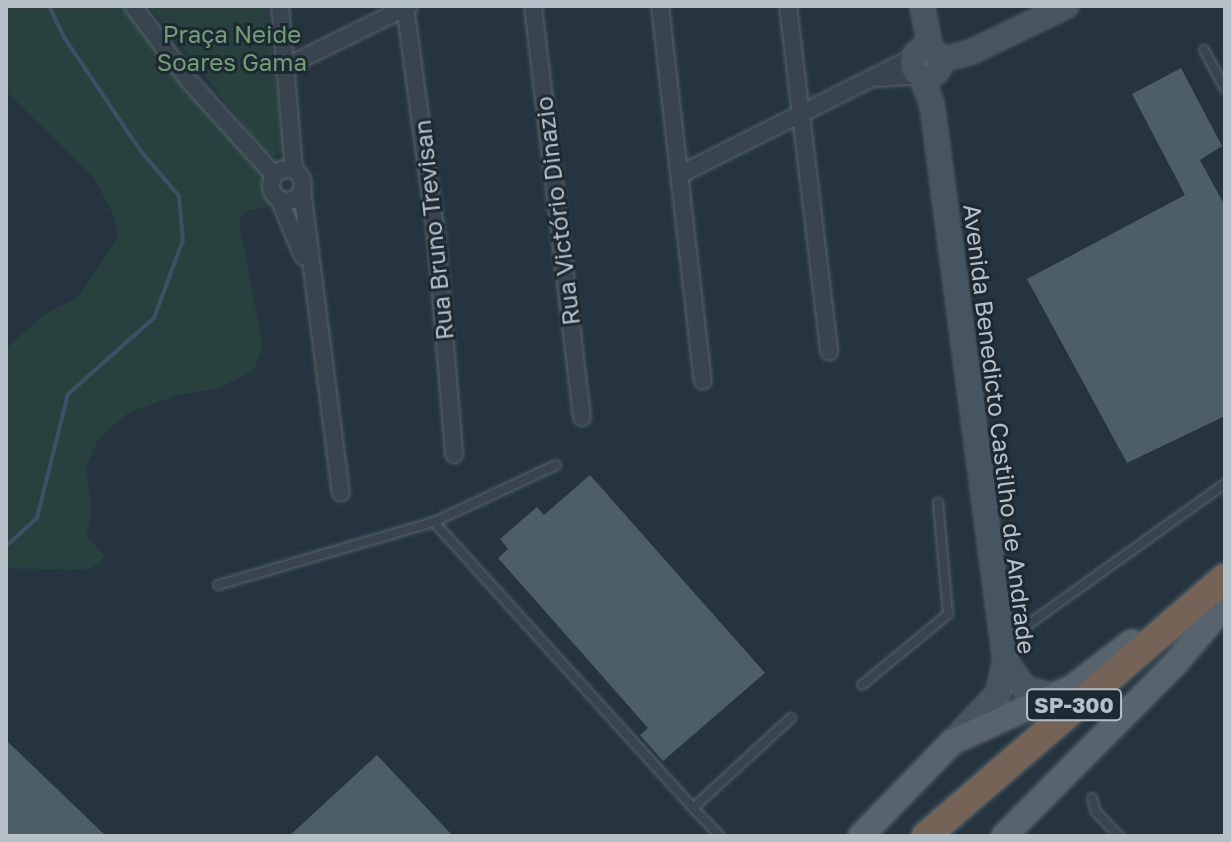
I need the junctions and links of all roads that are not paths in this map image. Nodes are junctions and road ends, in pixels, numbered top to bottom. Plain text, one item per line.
1 (133, 6) edge
2 (280, 6) edge
3 (533, 6) edge
4 (660, 6) edge
5 (788, 6) edge
6 (1067, 6) edge
7 (407, 7) edge
8 (923, 13) edge
9 (1035, 13) edge
10 (1204, 50) dead end
11 (925, 63) junction
12 (287, 66) junction
13 (1225, 89) edge
14 (804, 116) junction
15 (294, 170) junction
16 (683, 173) junction
17 (274, 175) junction
18 (302, 190) junction
19 (279, 199) junction
20 (310, 272) junction
21 (829, 352) dead end
22 (703, 381) dead end
23 (582, 417) dead end
24 (454, 454) dead end
25 (556, 465) dead end
26 (1225, 484) edge
27 (341, 493) dead end
28 (938, 502) dead end
29 (434, 522) junction
30 (218, 585) dead end
31 (1221, 595) edge
32 (1004, 651) junction
33 (862, 685) dead end
34 (1055, 696) junction
35 (791, 718) dead end
36 (952, 742) junction
37 (1092, 798) dead end
38 (693, 808) junction
39 (720, 836) edge
40 (861, 836) edge
41 (926, 836) edge
42 (953, 836) edge
43 (1004, 836) edge
44 (1119, 836) edge

1 - 17 street
2 - 12 street
3 - 23 street, Rua Victório Dinazio
4 - 16 street
5 - 14 street
6 - 9 main road
7 - 12 street
7 - 24 street, Rua Bruno Trevisan
8 - 11 main road
9 - 11 main road
10 - 13 lane
11 - 14 street
11 - 32 main road, Avenida Benedicto Castilho de Andrade
12 - 15 street
14 - 16 street
14 - 21 street
15 - 17 street
15 - 18 street
16 - 22 street
17 - 19 street
18 - 19 street
18 - 20 street
19 - 20 street
20 - 27 street
25 - 29 lane
26 - 32 lane
28 - 33 lane
29 - 30 lane
29 - 38 lane
31 - 34 main road
31 - 41 highway, SP-300
31 - 42 highway, SP-300
31 - 43 main road
32 - 34 main road
32 - 36 main road, Avenida Benedicto Castilho de Andrade
34 - 36 main road
35 - 38 lane
36 - 40 main road
37 - 44 lane
38 - 39 lane

